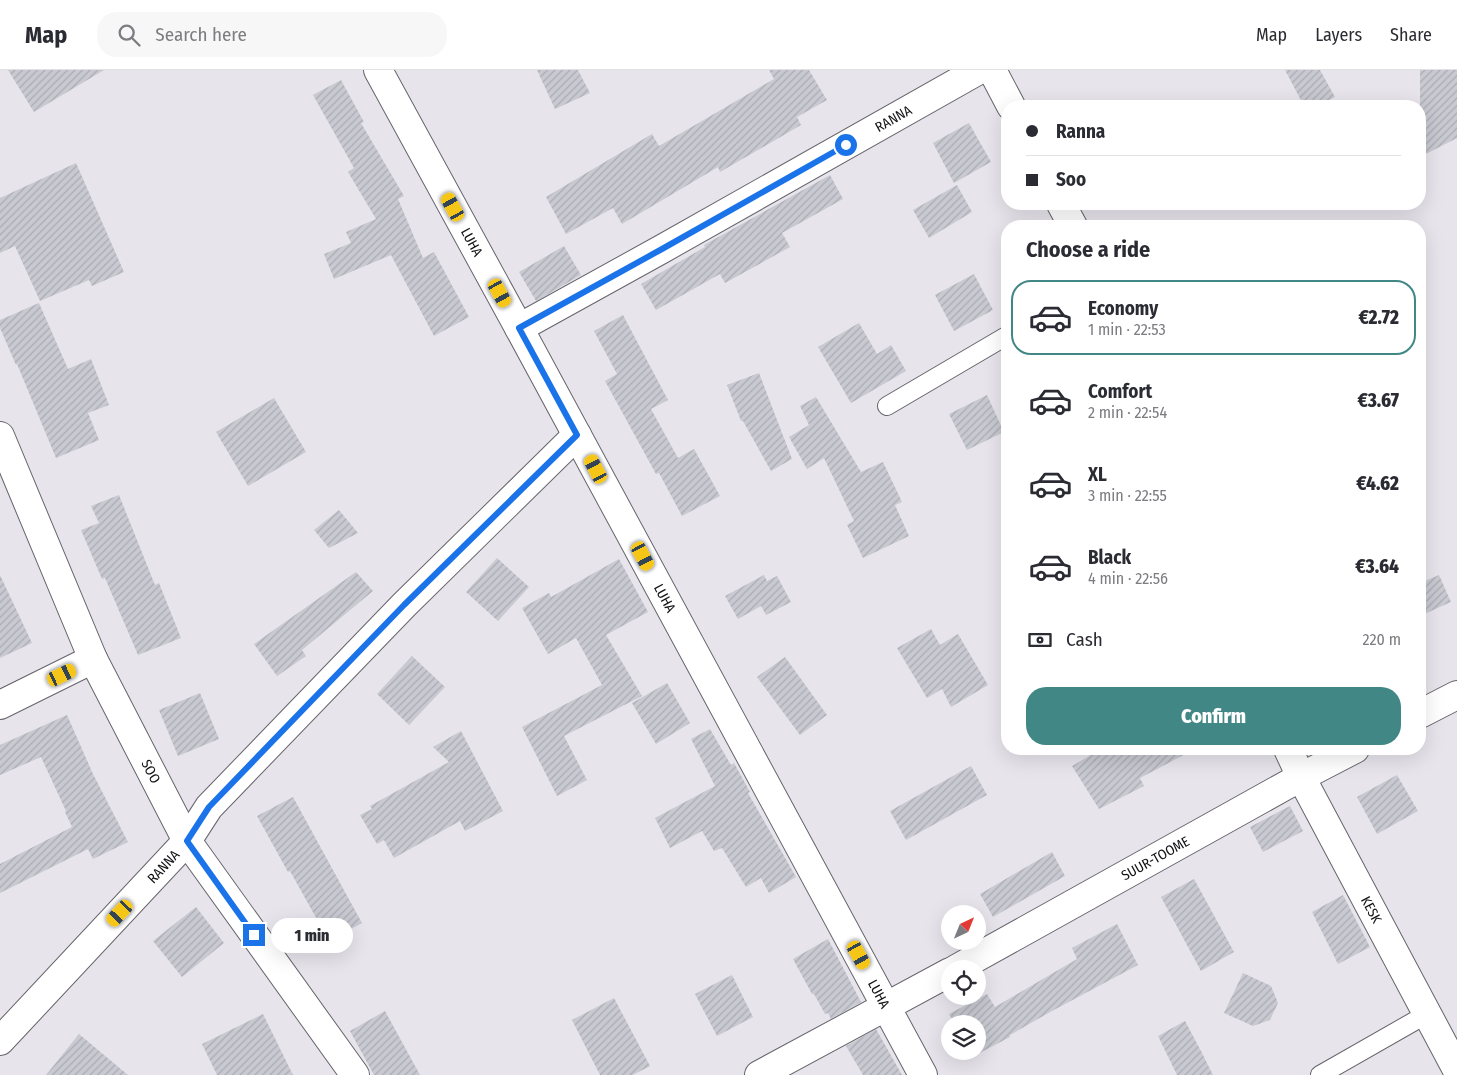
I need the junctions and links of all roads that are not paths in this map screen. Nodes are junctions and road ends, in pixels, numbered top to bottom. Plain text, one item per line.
1 (378, 70) edge
2 (979, 70) edge
3 (992, 70) edge
4 (1008, 100) edge
5 (519, 328) junction
6 (1001, 339) edge
7 (887, 406) dead end
8 (577, 435) junction
9 (0, 436) edge
10 (93, 659) junction
11 (1457, 695) edge
12 (0, 705) edge
13 (1426, 711) edge
14 (1291, 755) edge
15 (1343, 755) edge
16 (1301, 777) junction
17 (187, 841) junction
18 (972, 960) edge
19 (941, 977) edge
20 (887, 1007) junction
21 (1427, 1014) junction
22 (0, 1041) edge
23 (1457, 1070) edge
24 (355, 1075) edge
25 (759, 1075) edge
26 (923, 1075) edge
27 (1320, 1075) edge

1 - 5 street, LUHA
2 - 5 street, RANNA
3 - 4 street
5 - 8 street, LUHA
6 - 7 lane
8 - 17 street, RANNA
8 - 20 street, LUHA
9 - 10 street, SOO
10 - 12 street
10 - 17 street, SOO
11 - 13 street
14 - 16 street, KESK
15 - 16 street, SUUR-TOOME
16 - 18 street, SUUR-TOOME
16 - 21 street, KESK
17 - 22 street, RANNA
17 - 24 street, SOO
19 - 20 street
20 - 25 street
20 - 26 street, LUHA
21 - 23 street, KESK
21 - 27 lane

